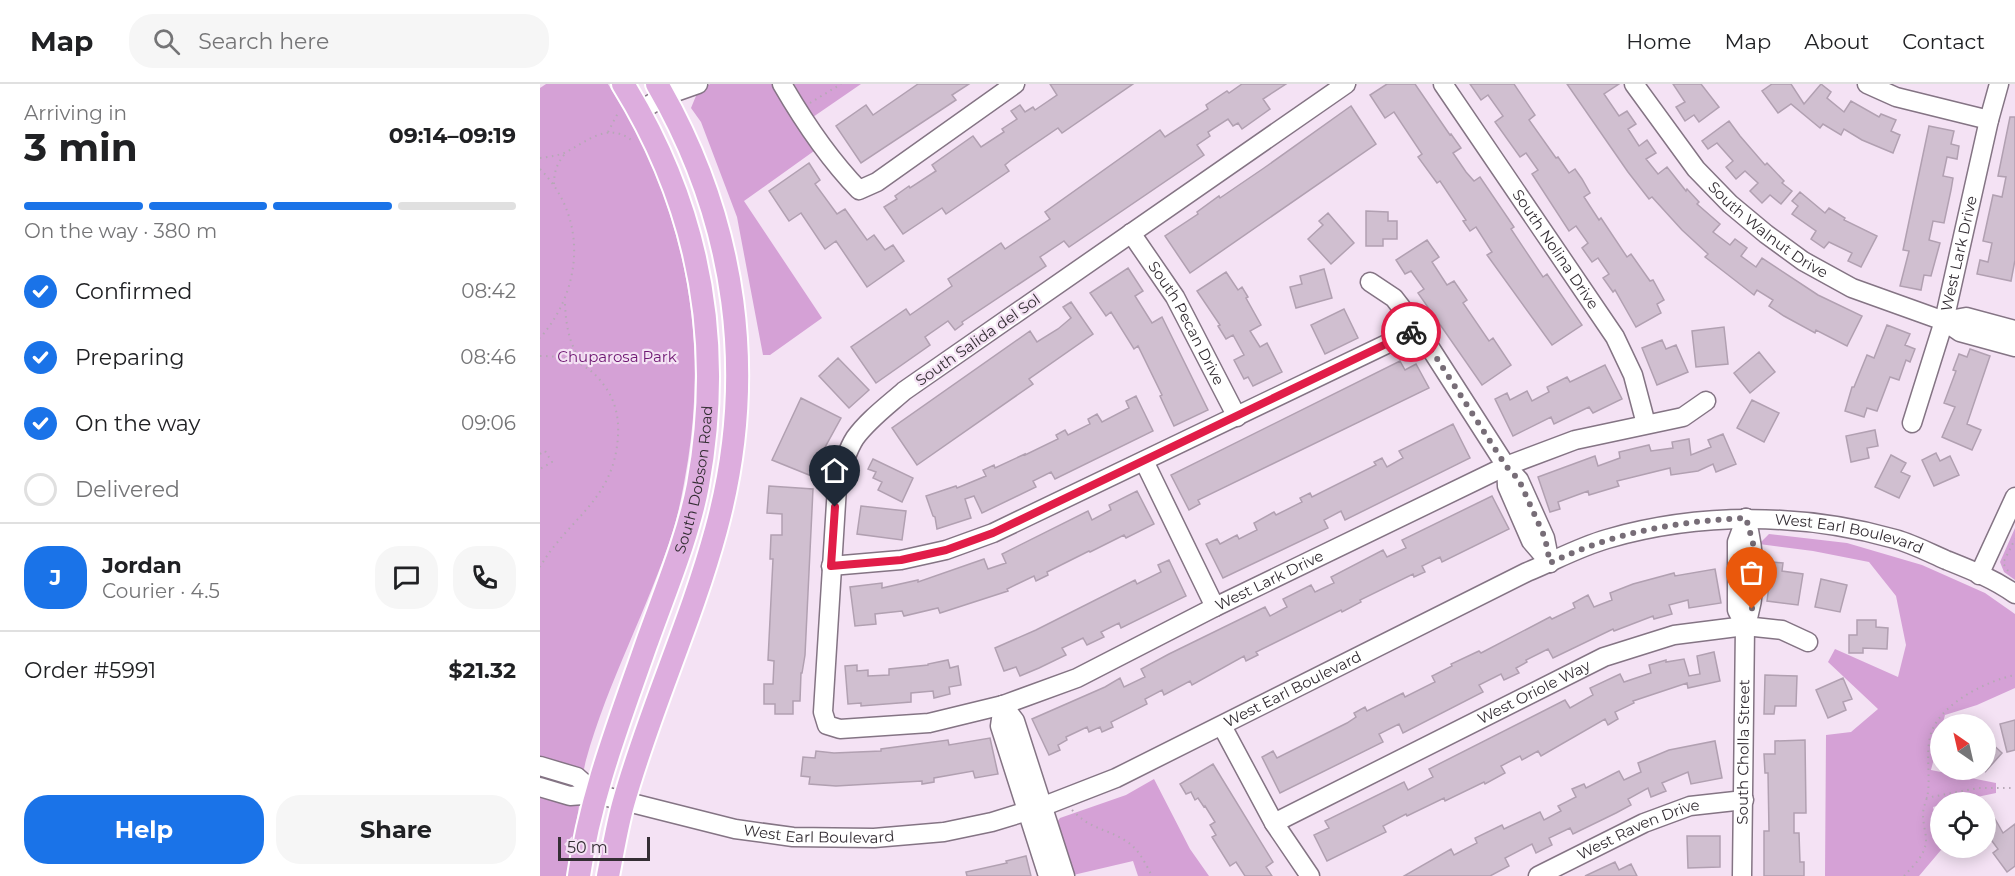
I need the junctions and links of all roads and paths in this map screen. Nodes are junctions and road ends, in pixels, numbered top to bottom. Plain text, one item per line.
1 (623, 84) edge
2 (698, 84) edge
3 (782, 84) edge
4 (841, 84) edge
5 (1016, 84) edge
6 (1346, 84) edge
7 (1443, 84) edge
8 (1634, 84) edge
9 (1867, 84) edge
10 (1999, 84) edge
11 (666, 88) edge
12 (796, 109) junction
13 (629, 111) junction
14 (1989, 120) junction
15 (607, 132) junction
16 (637, 145) dead end
17 (566, 152) junction
18 (540, 158) edge
19 (540, 170) edge
20 (554, 185) junction
21 (1131, 233) junction
22 (1370, 282) dead end
23 (564, 302) junction
24 (1944, 321) junction
25 (1418, 329) junction
26 (2015, 330) edge
27 (540, 338) edge
28 (2015, 347) edge
29 (540, 356) edge
30 (582, 364) junction
31 (1706, 401) dead end
32 (1237, 417) junction
33 (1912, 423) dead end
34 (1646, 424) junction
35 (540, 454) edge
36 (1144, 461) junction
37 (1506, 466) junction
38 (540, 469) edge
39 (2015, 497) edge
40 (1746, 518) junction
41 (2015, 539) edge
42 (544, 560) junction
43 (540, 561) edge
44 (1550, 563) junction
45 (831, 566) junction
46 (540, 567) edge
47 (1979, 575) junction
48 (2015, 576) edge
49 (2015, 594) edge
50 (1215, 607) junction
51 (1745, 626) junction
52 (1808, 642) dead end
53 (2015, 675) edge
54 (1003, 705) junction
55 (826, 725) joint
56 (1222, 726) junction
57 (540, 766) edge
58 (540, 787) edge
59 (2015, 788) edge
60 (596, 794) junction
61 (1926, 798) junction
62 (1062, 799) junction
63 (1744, 800) junction
64 (624, 801) junction
65 (1036, 809) junction
66 (1274, 823) junction
67 (579, 876) edge
68 (608, 876) edge
69 (1048, 876) edge
70 (1065, 876) edge
71 (1152, 876) edge
72 (1310, 876) edge
73 (1538, 876) edge
74 (1742, 876) edge
75 (1904, 876) edge

1 - 13 main road, South Dobson Road
2 - 11 street
3 - 12 street
4 - 12 path
5 - 12 street
6 - 21 street, South Salida del Sol
7 - 34 street, South Nolina Drive
8 - 24 street, South Walnut Drive
9 - 14 street
10 - 14 street, West Lark Drive
11 - 13 street
11 - 64 main road, South Dobson Road
13 - 15 path
13 - 60 main road, South Dobson Road
14 - 24 street, West Lark Drive
15 - 16 path
15 - 17 path
17 - 18 path
17 - 20 path
19 - 20 path
20 - 23 path
21 - 32 street, South Pecan Drive
21 - 45 street, South Salida del Sol
22 - 25 street
23 - 27 path
23 - 30 path
24 - 26 street, South Walnut Drive
24 - 28 street, South Walnut Drive
24 - 33 street, West Lark Drive
25 - 32 street
25 - 37 street
29 - 30 path
30 - 42 path
31 - 34 street, West Lark Drive
32 - 36 street
34 - 37 street, West Lark Drive
35 - 38 path
36 - 45 street
36 - 50 street
37 - 44 street
37 - 50 street, West Lark Drive
39 - 47 street
40 - 44 street, West Earl Boulevard
40 - 47 street, West Earl Boulevard
40 - 51 street, South Cholla Street
41 - 48 path
42 - 43 path
42 - 46 path
44 - 56 street, West Earl Boulevard
45 - 55 street, South Salida del Sol
47 - 49 street, West Earl Boulevard
50 - 54 street, West Lark Drive
51 - 52 street, West Oriole Way
51 - 63 street, South Cholla Street
51 - 66 street, West Oriole Way
53 - 61 path
54 - 55 street, West Lark Drive
54 - 65 street
56 - 62 street, West Earl Boulevard
56 - 66 street
57 - 60 street, West Earl Boulevard
58 - 60 street, West Earl Boulevard
59 - 61 path
60 - 64 street, West Earl Boulevard
60 - 67 main road, South Dobson Road
61 - 75 path
62 - 65 street, West Earl Boulevard
62 - 71 path
63 - 73 street, West Raven Drive
63 - 74 street, South Cholla Street
64 - 65 street, West Earl Boulevard
64 - 68 main road, South Dobson Road
65 - 69 street
65 - 70 street
66 - 72 street

